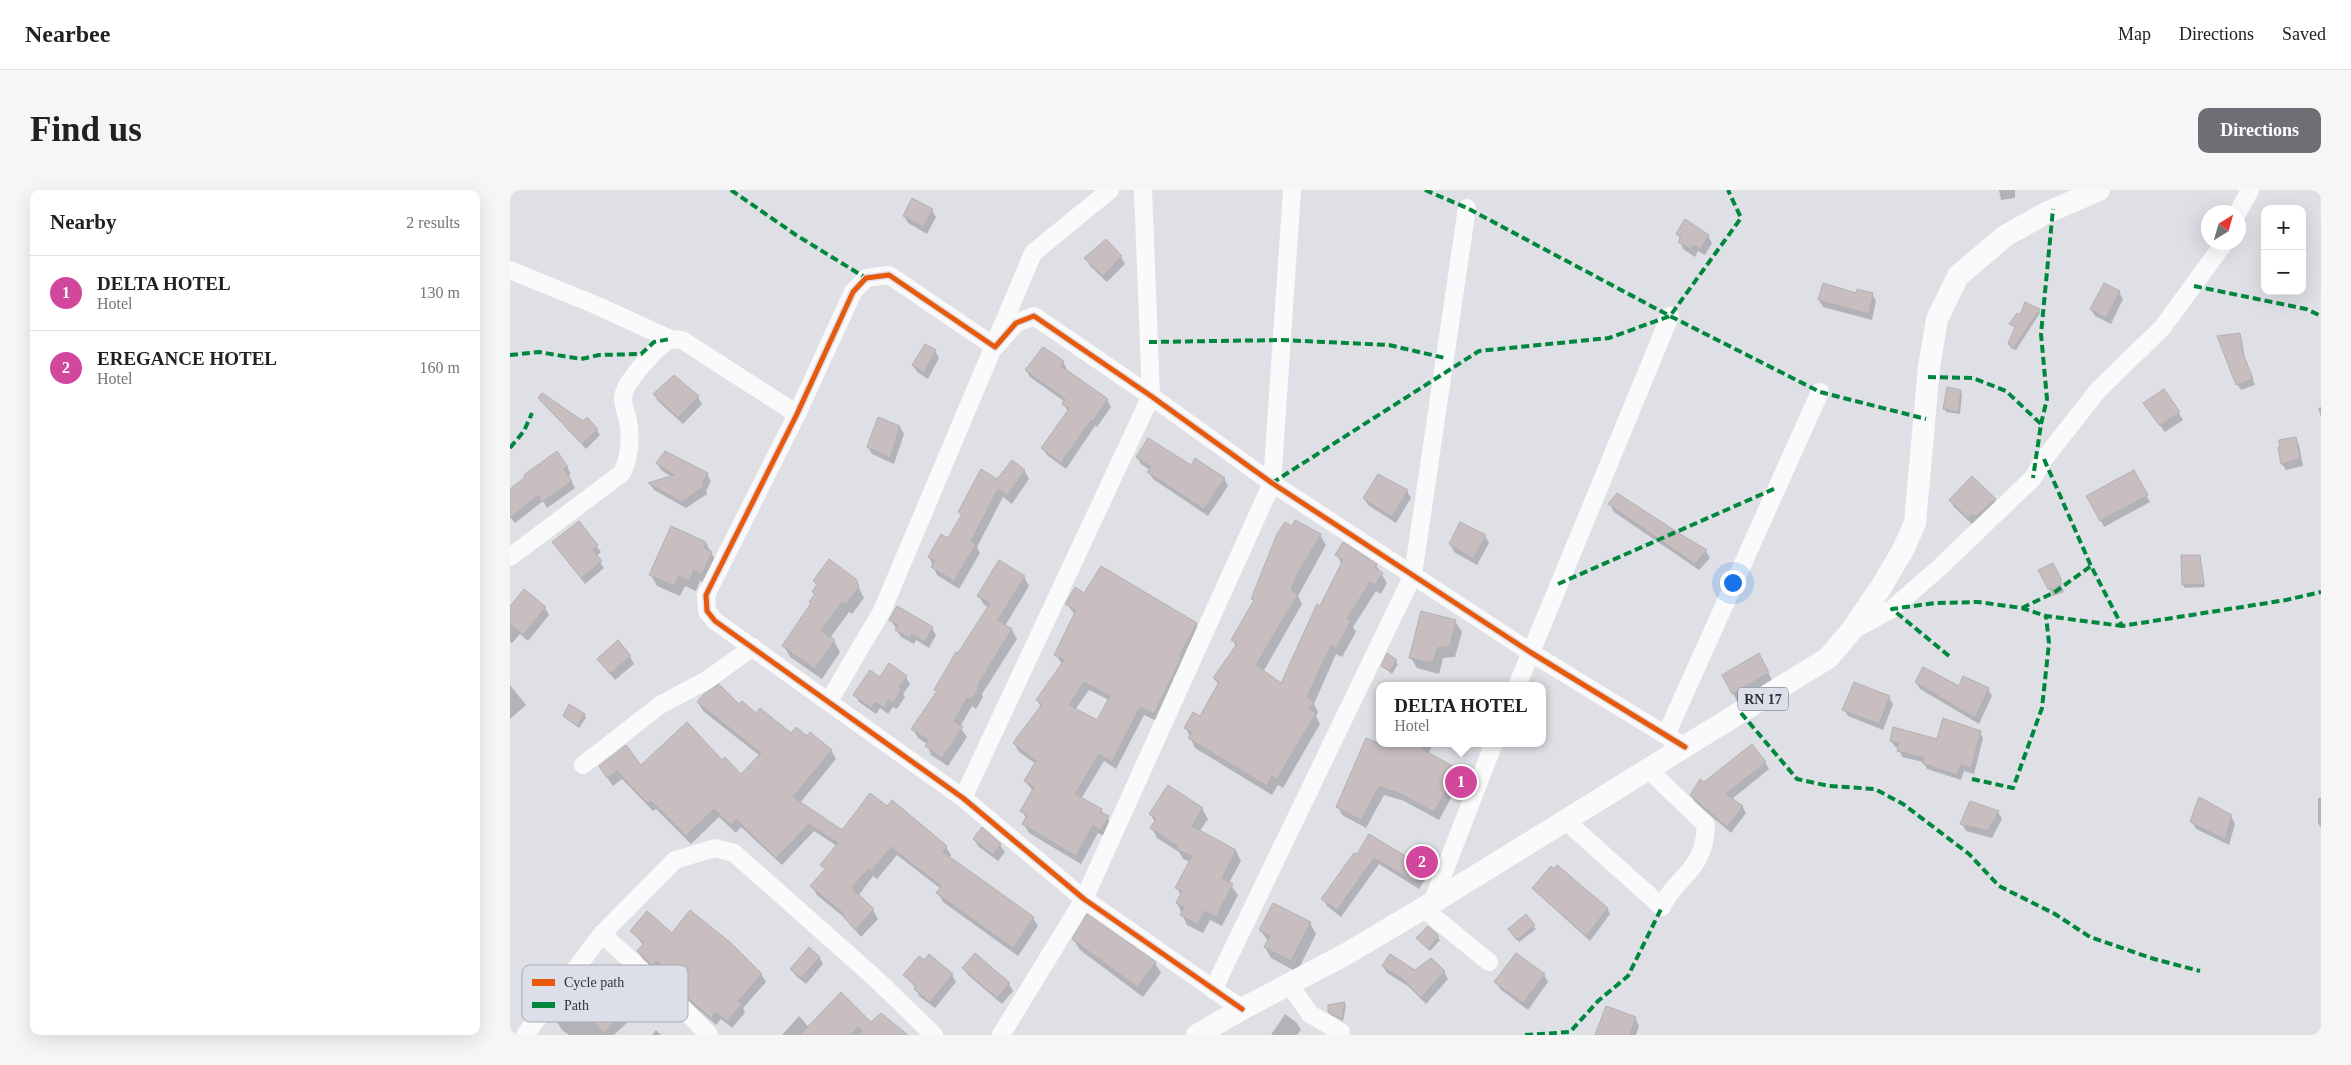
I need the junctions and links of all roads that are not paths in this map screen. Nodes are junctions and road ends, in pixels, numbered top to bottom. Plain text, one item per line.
1 (1110, 190) edge
2 (1143, 190) edge
3 (1292, 190) edge
4 (2099, 190) edge
5 (2250, 190) edge
6 (2079, 195) edge
7 (2242, 205) edge
8 (1467, 208) dead end
9 (2219, 250) edge
10 (510, 270) edge
11 (1670, 316) dead end
12 (670, 339) junction
13 (995, 347) junction
14 (1820, 392) dead end
15 (1151, 396) junction
16 (797, 414) junction
17 (1272, 483) junction
18 (510, 557) edge
19 (1413, 575) junction
20 (1852, 630) junction
21 (753, 647) junction
22 (1530, 652) junction
23 (1519, 682) edge
24 (828, 701) junction
25 (1666, 735) junction
26 (1492, 747) edge
27 (1685, 747) junction
28 (583, 765) dead end
29 (1648, 769) junction
30 (963, 798) junction
31 (1565, 820) junction
32 (1084, 899) junction
33 (1428, 906) junction
34 (602, 934) junction
35 (1489, 962) dead end
36 (578, 965) edge
37 (636, 965) edge
38 (1289, 984) junction
39 (1213, 990) junction
40 (1242, 1009) junction
41 (688, 1013) edge
42 (535, 1022) edge
43 (1342, 1034) edge
44 (525, 1035) edge
45 (709, 1035) edge
46 (934, 1035) edge
47 (1001, 1035) edge
48 (1197, 1035) edge

1 - 13 street
2 - 15 street
3 - 17 street
4 - 6 main road, RN 17
5 - 7 street
6 - 20 main road, RN 17
8 - 19 street
9 - 20 street
10 - 12 street
11 - 22 street
12 - 16 street
12 - 18 street
13 - 15 street
13 - 16 street
13 - 24 street
14 - 25 street
15 - 17 street
15 - 30 street
16 - 21 street
17 - 19 street
17 - 32 street
19 - 22 street
19 - 39 street
20 - 27 main road, RN 17
21 - 24 street
21 - 28 street
22 - 23 street
22 - 25 street
24 - 30 street
25 - 27 street
26 - 33 street
27 - 29 main road, RN 17
29 - 31 main road, RN 17
29 - 31 street
30 - 32 street
31 - 33 main road, RN 17
32 - 39 street
32 - 47 street
33 - 35 street
33 - 38 main road, RN 17
34 - 36 street
34 - 37 street
34 - 46 street
38 - 40 main road, RN 17
38 - 43 street
39 - 40 street
40 - 48 main road, RN 17
41 - 45 street
42 - 44 street

